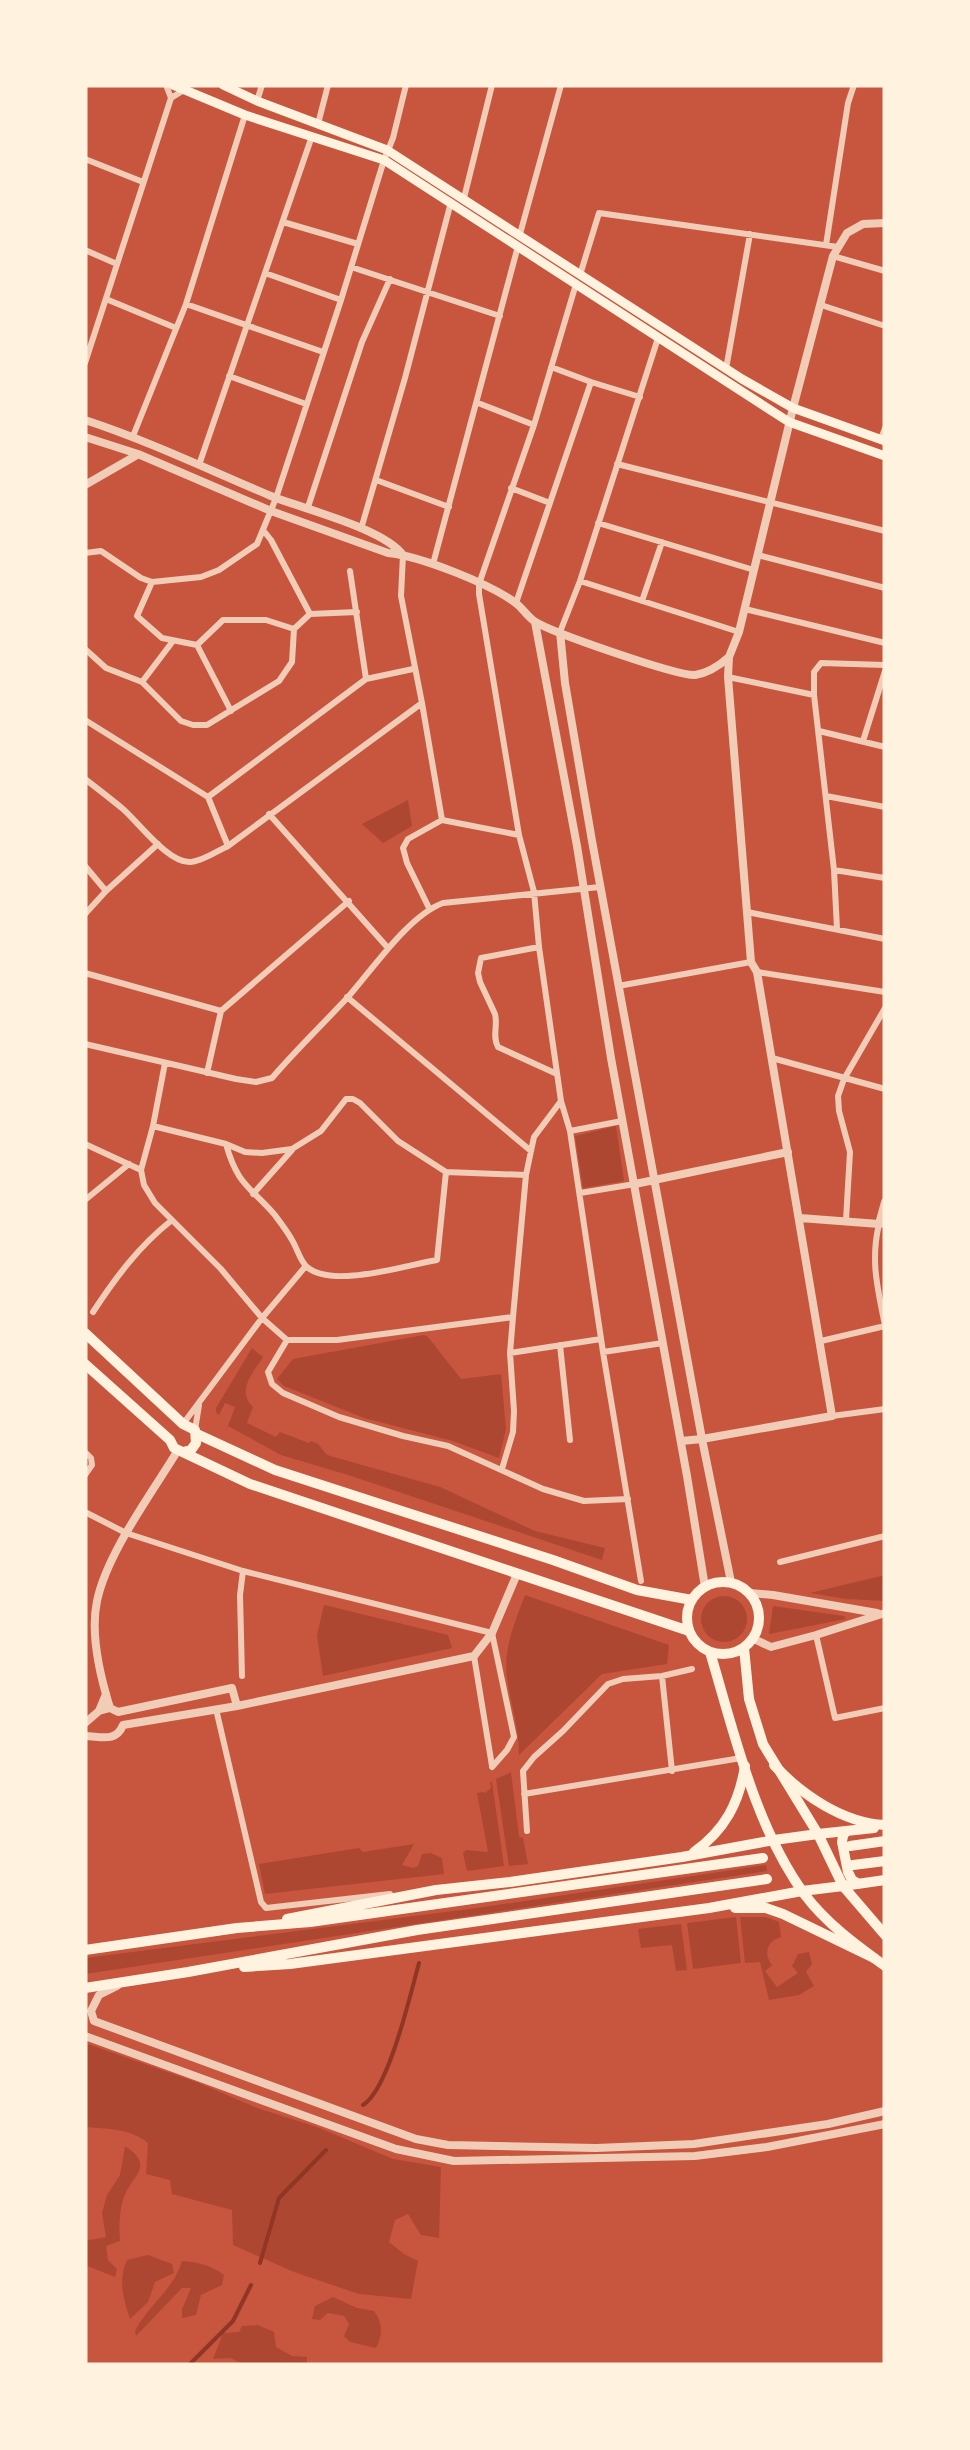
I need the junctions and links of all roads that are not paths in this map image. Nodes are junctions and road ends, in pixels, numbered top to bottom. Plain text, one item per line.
1 (170, 85) edge
2 (223, 85) edge
3 (262, 85) edge
4 (328, 85) edge
5 (406, 85) edge
6 (492, 85) edge
7 (561, 85) edge
8 (854, 85) edge
9 (185, 87) edge
10 (171, 98) junction
11 (257, 101) junction
12 (245, 115) junction
13 (318, 124) junction
14 (312, 136) junction
15 (385, 155) junction
16 (85, 159) edge
17 (143, 182) junction
18 (464, 198) junction
19 (451, 202) junction
20 (284, 222) junction
21 (885, 223) edge
22 (520, 234) junction
23 (750, 234) junction
24 (358, 244) junction
25 (826, 245) junction
26 (518, 246) junction
27 (838, 247) junction
28 (85, 250) edge
29 (833, 256) junction
30 (117, 264) junction
31 (351, 267) junction
32 (885, 270) edge
33 (265, 273) junction
34 (578, 279) junction
35 (390, 280) junction
36 (427, 293) junction
37 (106, 299) junction
38 (340, 300) junction
39 (186, 304) junction
40 (821, 305) junction
41 (500, 316) junction
42 (246, 326) junction
43 (885, 326) edge
44 (176, 328) junction
45 (85, 333) edge
46 (94, 338) junction
47 (658, 338) junction
48 (323, 352) junction
49 (85, 363) edge
50 (551, 367) junction
51 (726, 369) junction
52 (229, 376) junction
53 (591, 382) junction
54 (640, 397) junction
55 (478, 403) junction
56 (306, 404) junction
57 (793, 408) junction
58 (85, 420) edge
59 (790, 422) junction
60 (534, 425) junction
61 (885, 428) edge
62 (133, 436) junction
63 (85, 437) edge
64 (883, 440) edge
65 (138, 454) junction
66 (885, 456) edge
67 (618, 464) junction
68 (199, 465) junction
69 (376, 480) junction
70 (85, 485) edge
71 (512, 488) junction
72 (276, 498) junction
73 (771, 501) junction
74 (550, 503) junction
75 (449, 506) junction
76 (308, 507) junction
77 (271, 510) junction
78 (598, 523) junction
79 (361, 529) junction
80 (263, 530) junction
81 (885, 531) edge
82 (662, 542) junction
83 (85, 553) edge
84 (403, 554) junction
85 (758, 556) junction
86 (434, 564) junction
87 (754, 570) junction
88 (350, 571) dead end
89 (152, 582) junction
90 (580, 582) junction
91 (479, 584) junction
92 (885, 588) edge
93 (642, 601) junction
94 (516, 603) junction
95 (745, 608) junction
96 (356, 612) junction
97 (310, 614) junction
98 (534, 622) junction
99 (294, 629) junction
100 (560, 632) junction
101 (740, 632) junction
102 (174, 640) junction
103 (885, 643) edge
104 (197, 645) junction
105 (85, 649) edge
106 (729, 657) junction
107 (885, 668) edge
108 (414, 669) junction
109 (366, 678) junction
110 (728, 678) junction
111 (142, 682) junction
112 (814, 695) junction
113 (422, 703) junction
114 (231, 711) junction
115 (85, 720) edge
116 (819, 731) junction
117 (863, 741) junction
118 (885, 747) edge
119 (85, 779) edge
120 (826, 796) junction
121 (208, 797) junction
122 (885, 807) edge
123 (269, 814) junction
124 (442, 820) junction
125 (519, 834) junction
126 (158, 844) junction
127 (228, 846) junction
128 (85, 866) edge
129 (834, 870) junction
130 (885, 878) edge
131 (600, 886) junction
132 (584, 888) junction
133 (106, 891) junction
134 (534, 892) junction
135 (349, 901) junction
136 (429, 908) junction
137 (747, 912) junction
138 (85, 914) edge
139 (836, 930) junction
140 (885, 938) edge
141 (539, 947) junction
142 (388, 948) junction
143 (751, 962) junction
144 (757, 972) junction
145 (85, 973) edge
146 (618, 986) junction
147 (885, 992) edge
148 (348, 997) junction
149 (885, 1008) edge
150 (221, 1011) junction
151 (85, 1044) edge
152 (772, 1058) junction
153 (164, 1063) junction
154 (208, 1073) junction
155 (558, 1074) junction
156 (844, 1078) junction
157 (885, 1089) edge
158 (560, 1100) junction
159 (622, 1121) junction
160 (153, 1126) junction
161 (570, 1131) junction
162 (85, 1144) edge
163 (226, 1144) junction
164 (292, 1149) junction
165 (531, 1151) junction
166 (788, 1152) junction
167 (129, 1164) junction
168 (141, 1170) junction
169 (446, 1172) junction
170 (526, 1174) junction
171 (655, 1180) junction
172 (635, 1184) junction
173 (580, 1192) junction
174 (253, 1194) junction
175 (85, 1200) edge
176 (885, 1202) edge
177 (800, 1218) junction
178 (172, 1220) junction
179 (846, 1220) junction
180 (882, 1225) edge
181 (305, 1267) junction
182 (92, 1312) dead end
183 (513, 1317) junction
184 (262, 1318) junction
185 (885, 1326) edge
186 (85, 1334) edge
187 (601, 1339) junction
188 (287, 1340) junction
189 (821, 1342) junction
190 (663, 1343) junction
191 (560, 1345) junction
192 (604, 1352) junction
193 (510, 1353) junction
194 (85, 1364) edge
195 (200, 1404) junction
196 (885, 1409) edge
197 (832, 1416) junction
198 (183, 1424) junction
199 (196, 1432) junction
200 (570, 1440) dead end
201 (702, 1440) junction
202 (680, 1441) junction
203 (177, 1447) junction
204 (85, 1452) edge
205 (502, 1469) junction
206 (85, 1475) edge
207 (628, 1500) junction
208 (85, 1512) edge
209 (126, 1534) junction
210 (885, 1536) edge
211 (780, 1562) dead end
212 (243, 1571) junction
213 (517, 1574) junction
214 (642, 1581) dead end
215 (731, 1582) junction
216 (705, 1587) junction
217 (750, 1593) junction
218 (692, 1600) junction
219 (883, 1613) edge
220 (689, 1631) junction
221 (492, 1633) junction
222 (816, 1636) junction
223 (96, 1638) junction
224 (85, 1640) edge
225 (749, 1644) junction
226 (710, 1652) junction
227 (474, 1656) junction
228 (692, 1670) dead end
229 (242, 1676) dead end
230 (662, 1676) junction
231 (106, 1694) junction
232 (238, 1706) junction
233 (885, 1708) edge
234 (216, 1709) junction
235 (114, 1710) junction
236 (93, 1717) edge
237 (122, 1725) junction
238 (85, 1736) edge
239 (100, 1736) junction
240 (743, 1762) junction
241 (774, 1766) junction
242 (672, 1771) junction
243 (524, 1794) junction
244 (885, 1826) edge
245 (527, 1831) dead end
246 (846, 1831) junction
247 (818, 1834) junction
248 (774, 1840) junction
249 (885, 1841) edge
250 (850, 1846) dead end
251 (682, 1857) junction
252 (764, 1858) dead end
253 (885, 1860) edge
254 (853, 1865) dead end
255 (767, 1879) dead end
256 (885, 1880) edge
257 (859, 1884) junction
258 (843, 1886) junction
259 (436, 1890) junction
260 (802, 1890) junction
261 (710, 1908) junction
262 (237, 1928) junction
263 (885, 1935) edge
264 (85, 1950) edge
265 (874, 1958) junction
266 (885, 1966) edge
267 (188, 1972) junction
268 (128, 1980) junction
269 (85, 1988) edge
270 (85, 2036) edge
271 (885, 2111) edge
272 (885, 2124) edge

1 - 9 main road
1 - 10 street
2 - 11 main road
3 - 11 street
4 - 13 street
5 - 15 street
6 - 18 street
7 - 22 street
8 - 25 street
9 - 10 street
9 - 12 main road
10 - 17 street
11 - 13 main road
12 - 14 main road
12 - 39 street
13 - 15 main road
14 - 15 main road
14 - 20 street
15 - 18 main road
15 - 19 main road
15 - 24 street
16 - 17 street
17 - 30 street
18 - 22 main road
19 - 26 main road
19 - 36 street
20 - 24 street
20 - 33 street
21 - 27 street
22 - 34 main road
23 - 25 street
23 - 34 street
23 - 51 street
24 - 31 street
25 - 27 street
26 - 34 main road
26 - 41 street
27 - 29 street
28 - 30 street
29 - 32 street
29 - 40 street
30 - 37 street
31 - 35 street
31 - 38 street
33 - 38 street
33 - 42 street
34 - 47 main road
34 - 50 street
34 - 51 main road
35 - 36 street
35 - 76 street
36 - 41 street
36 - 69 street
37 - 44 street
37 - 46 street
38 - 48 street
39 - 42 street
39 - 44 street
40 - 43 street
40 - 57 street
41 - 55 street
42 - 48 street
42 - 52 street
44 - 62 street
45 - 46 street
46 - 49 street
47 - 54 street
47 - 59 main road
48 - 56 street
50 - 53 street
50 - 60 street
51 - 57 main road
52 - 56 street
52 - 68 street
53 - 54 street
53 - 74 street
54 - 67 street
55 - 60 street
55 - 75 street
56 - 72 street
57 - 59 street
57 - 64 main road
58 - 62 street
59 - 66 main road
59 - 73 street
60 - 71 street
61 - 64 street
62 - 68 street
63 - 65 street
65 - 70 street
65 - 77 street
67 - 73 street
67 - 78 street
68 - 72 street
69 - 75 street
69 - 79 street
71 - 74 street
71 - 91 street
72 - 76 street
72 - 77 street
73 - 81 street
73 - 85 street
74 - 94 street
75 - 86 street
76 - 79 street
77 - 80 street
77 - 84 street
78 - 82 street
78 - 90 street
79 - 84 street
80 - 89 street
80 - 97 street
82 - 87 street
82 - 93 street
83 - 89 street
84 - 86 street
84 - 108 street
85 - 87 street
85 - 92 street
86 - 91 street
87 - 95 street
88 - 96 street
89 - 102 street
90 - 93 street
90 - 100 street
91 - 94 street
91 - 125 street
93 - 101 street
94 - 98 street
95 - 101 street
95 - 103 street
96 - 97 street
96 - 109 street
97 - 99 street
98 - 100 street
98 - 132 street
99 - 104 street
99 - 114 street
100 - 106 street
100 - 131 street
101 - 106 street
102 - 104 street
102 - 111 street
104 - 114 street
105 - 111 street
106 - 110 street
107 - 112 street
107 - 117 street
108 - 109 street
108 - 113 street
109 - 121 street
110 - 112 street
110 - 137 street
111 - 114 street
112 - 116 street
113 - 123 street
113 - 124 street
115 - 121 street
116 - 117 street
116 - 120 street
117 - 118 street
119 - 126 street
120 - 122 street
120 - 129 street
121 - 127 street
123 - 127 street
123 - 135 street
124 - 125 street
124 - 136 street
125 - 134 street
126 - 127 street
126 - 133 street
128 - 133 street
129 - 130 street
129 - 139 street
131 - 132 street
131 - 146 street
132 - 134 street
132 - 159 street
133 - 138 street
134 - 136 street
134 - 141 street
135 - 142 street
135 - 150 street
136 - 142 street
137 - 139 street
137 - 143 street
139 - 140 street
141 - 155 street
141 - 155 street
142 - 148 street
143 - 144 street
143 - 146 street
144 - 147 street
144 - 152 street
145 - 150 street
146 - 171 street
148 - 154 street
148 - 165 street
149 - 156 street
150 - 154 street
151 - 153 street
152 - 156 street
152 - 166 street
153 - 154 street
153 - 160 street
155 - 158 street
156 - 157 street
156 - 179 street
158 - 161 street
158 - 165 street
159 - 161 street
159 - 172 street
160 - 163 street
160 - 168 street
161 - 173 street
162 - 167 street
163 - 164 street
163 - 174 street
164 - 169 street
164 - 174 street
165 - 170 street
166 - 171 street
166 - 177 street
167 - 168 street
167 - 175 street
168 - 178 street
169 - 170 street
169 - 181 street
170 - 183 street
171 - 172 street
171 - 201 street
172 - 173 street
172 - 190 street
173 - 187 street
174 - 181 street
176 - 180 street
177 - 179 street
177 - 189 street
178 - 182 street
178 - 184 street
179 - 180 street
180 - 185 street
181 - 184 street
183 - 188 street
183 - 193 street
184 - 188 street
184 - 195 street
185 - 189 street
186 - 198 main road
187 - 191 street
187 - 192 street
188 - 205 street
189 - 197 street
190 - 192 street
190 - 202 street
191 - 193 street
191 - 200 street
192 - 207 street
193 - 205 street
194 - 203 main road
195 - 198 street
195 - 199 street
196 - 197 street
197 - 201 street
198 - 199 main road
198 - 203 main road
199 - 203 main road
199 - 218 main road
201 - 202 street
201 - 215 street
202 - 216 street
203 - 209 street
203 - 213 main road
204 - 206 street
205 - 207 street
207 - 214 street
208 - 209 street
209 - 212 street
209 - 223 street
210 - 211 street
212 - 221 street
212 - 229 street
213 - 220 main road
213 - 221 street
215 - 216 main road
215 - 217 main road
216 - 218 main road
217 - 219 street
217 - 225 main road
218 - 220 main road
219 - 222 street
220 - 226 main road
221 - 227 street
221 - 227 street
222 - 225 street
222 - 233 street
223 - 224 street
223 - 231 street
225 - 226 main road
225 - 241 main road
226 - 240 main road
227 - 232 street
228 - 230 street
230 - 242 street
230 - 243 street
231 - 235 street
231 - 236 street
232 - 234 street
232 - 235 street
234 - 237 street
234 - 259 street
235 - 236 street
235 - 237 street
236 - 239 street
237 - 239 street
238 - 239 street
240 - 242 street
240 - 248 main road
240 - 251 main road
241 - 244 main road
241 - 247 main road
242 - 243 street
243 - 245 street
244 - 246 main road
246 - 247 main road
246 - 257 main road
247 - 248 main road
247 - 258 main road
248 - 251 main road
248 - 260 main road
249 - 250 main road
251 - 259 main road
252 - 262 main road
253 - 254 main road
255 - 267 main road
256 - 257 main road
257 - 258 main road
258 - 260 main road
258 - 263 main road
259 - 262 main road
260 - 261 main road
260 - 265 main road
261 - 265 main road
261 - 267 main road
262 - 264 main road
265 - 266 main road
267 - 268 main road
268 - 269 main road
268 - 271 street
270 - 272 street

